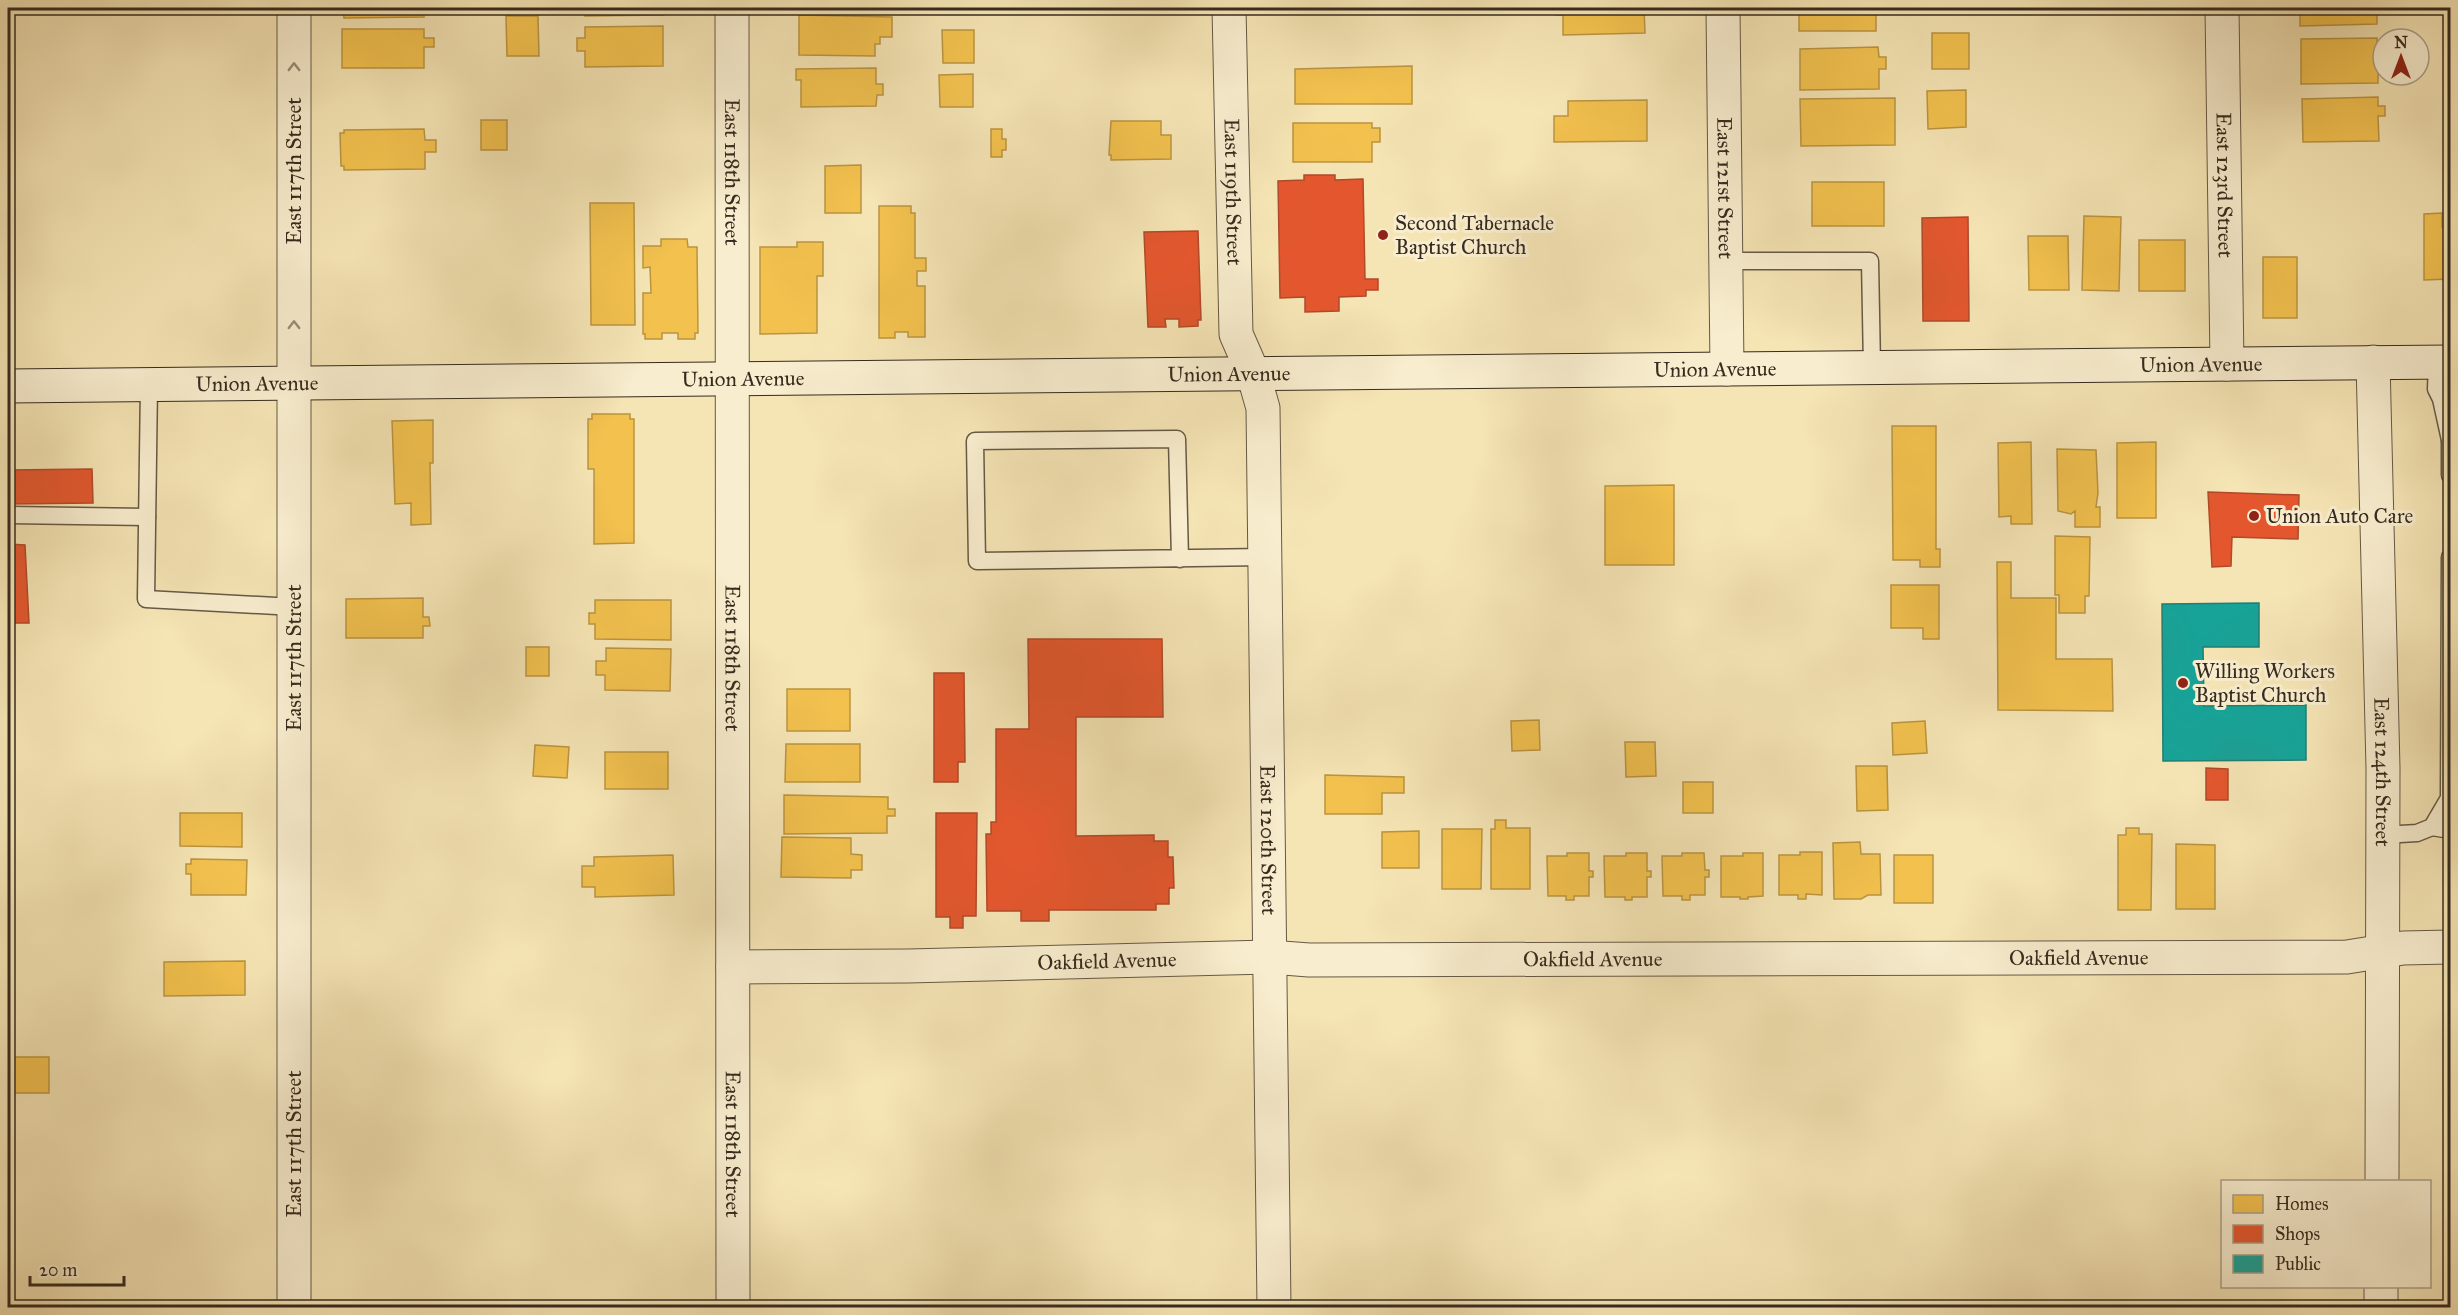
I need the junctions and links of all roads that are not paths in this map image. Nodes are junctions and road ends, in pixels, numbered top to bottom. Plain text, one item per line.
1 (294, 8) edge
2 (732, 8) edge
3 (1229, 8) edge
4 (1723, 8) edge
5 (2222, 8) edge
6 (1726, 261) junction
7 (2373, 362) junction
8 (2444, 362) edge
9 (2227, 364) junction
10 (1872, 367) junction
11 (1727, 369) junction
12 (1253, 373) junction
13 (733, 379) junction
14 (294, 383) junction
15 (149, 385) junction
16 (8, 386) edge
17 (2450, 440) edge
18 (2451, 475) edge
19 (8, 515) edge
20 (147, 517) junction
21 (2451, 556) edge
22 (1265, 557) junction
23 (1180, 559) junction
24 (294, 607) junction
25 (2432, 827) junction
26 (2451, 830) edge
27 (2383, 835) junction
28 (2451, 947) edge
29 (2381, 952) junction
30 (1269, 957) junction
31 (733, 967) junction
32 (2382, 1180) edge
33 (2382, 1288) edge
34 (294, 1308) edge
35 (733, 1308) edge
36 (1274, 1308) edge
37 (2382, 1308) edge

14 -> 1 street, East 117th Street
2 - 13 street, East 118th Street
3 - 12 street, East 119th Street
4 - 6 street, East 121st Street
5 - 9 street, East 123rd Street
6 - 10 lane
6 - 11 street, East 121st Street
7 - 8 street, Union Avenue
7 - 9 street, Union Avenue
7 - 27 street, East 124th Street
8 - 17 lane
9 - 10 street, Union Avenue
10 - 11 street, Union Avenue
11 - 12 street, Union Avenue
12 - 13 street, Union Avenue
12 - 22 street, East 120th Street
13 - 14 street, Union Avenue
13 - 31 street, East 118th Street
14 - 15 street, Union Avenue
14 - 24 street, East 117th Street
15 - 16 street, Union Avenue
15 - 20 lane
17 - 18 lane
19 - 20 lane
20 - 24 lane
21 - 25 lane
22 - 23 lane
22 - 30 street, East 120th Street
23 - 23 lane
24 - 34 street, East 117th Street
25 - 26 lane
25 - 27 lane
27 - 29 street, East 124th Street
28 - 29 street, Oakfield Avenue
29 - 30 street, Oakfield Avenue
29 - 32 street, East 124th Street
30 - 31 street, Oakfield Avenue
30 - 36 street, East 120th Street
31 - 35 street, East 118th Street
33 - 37 street

